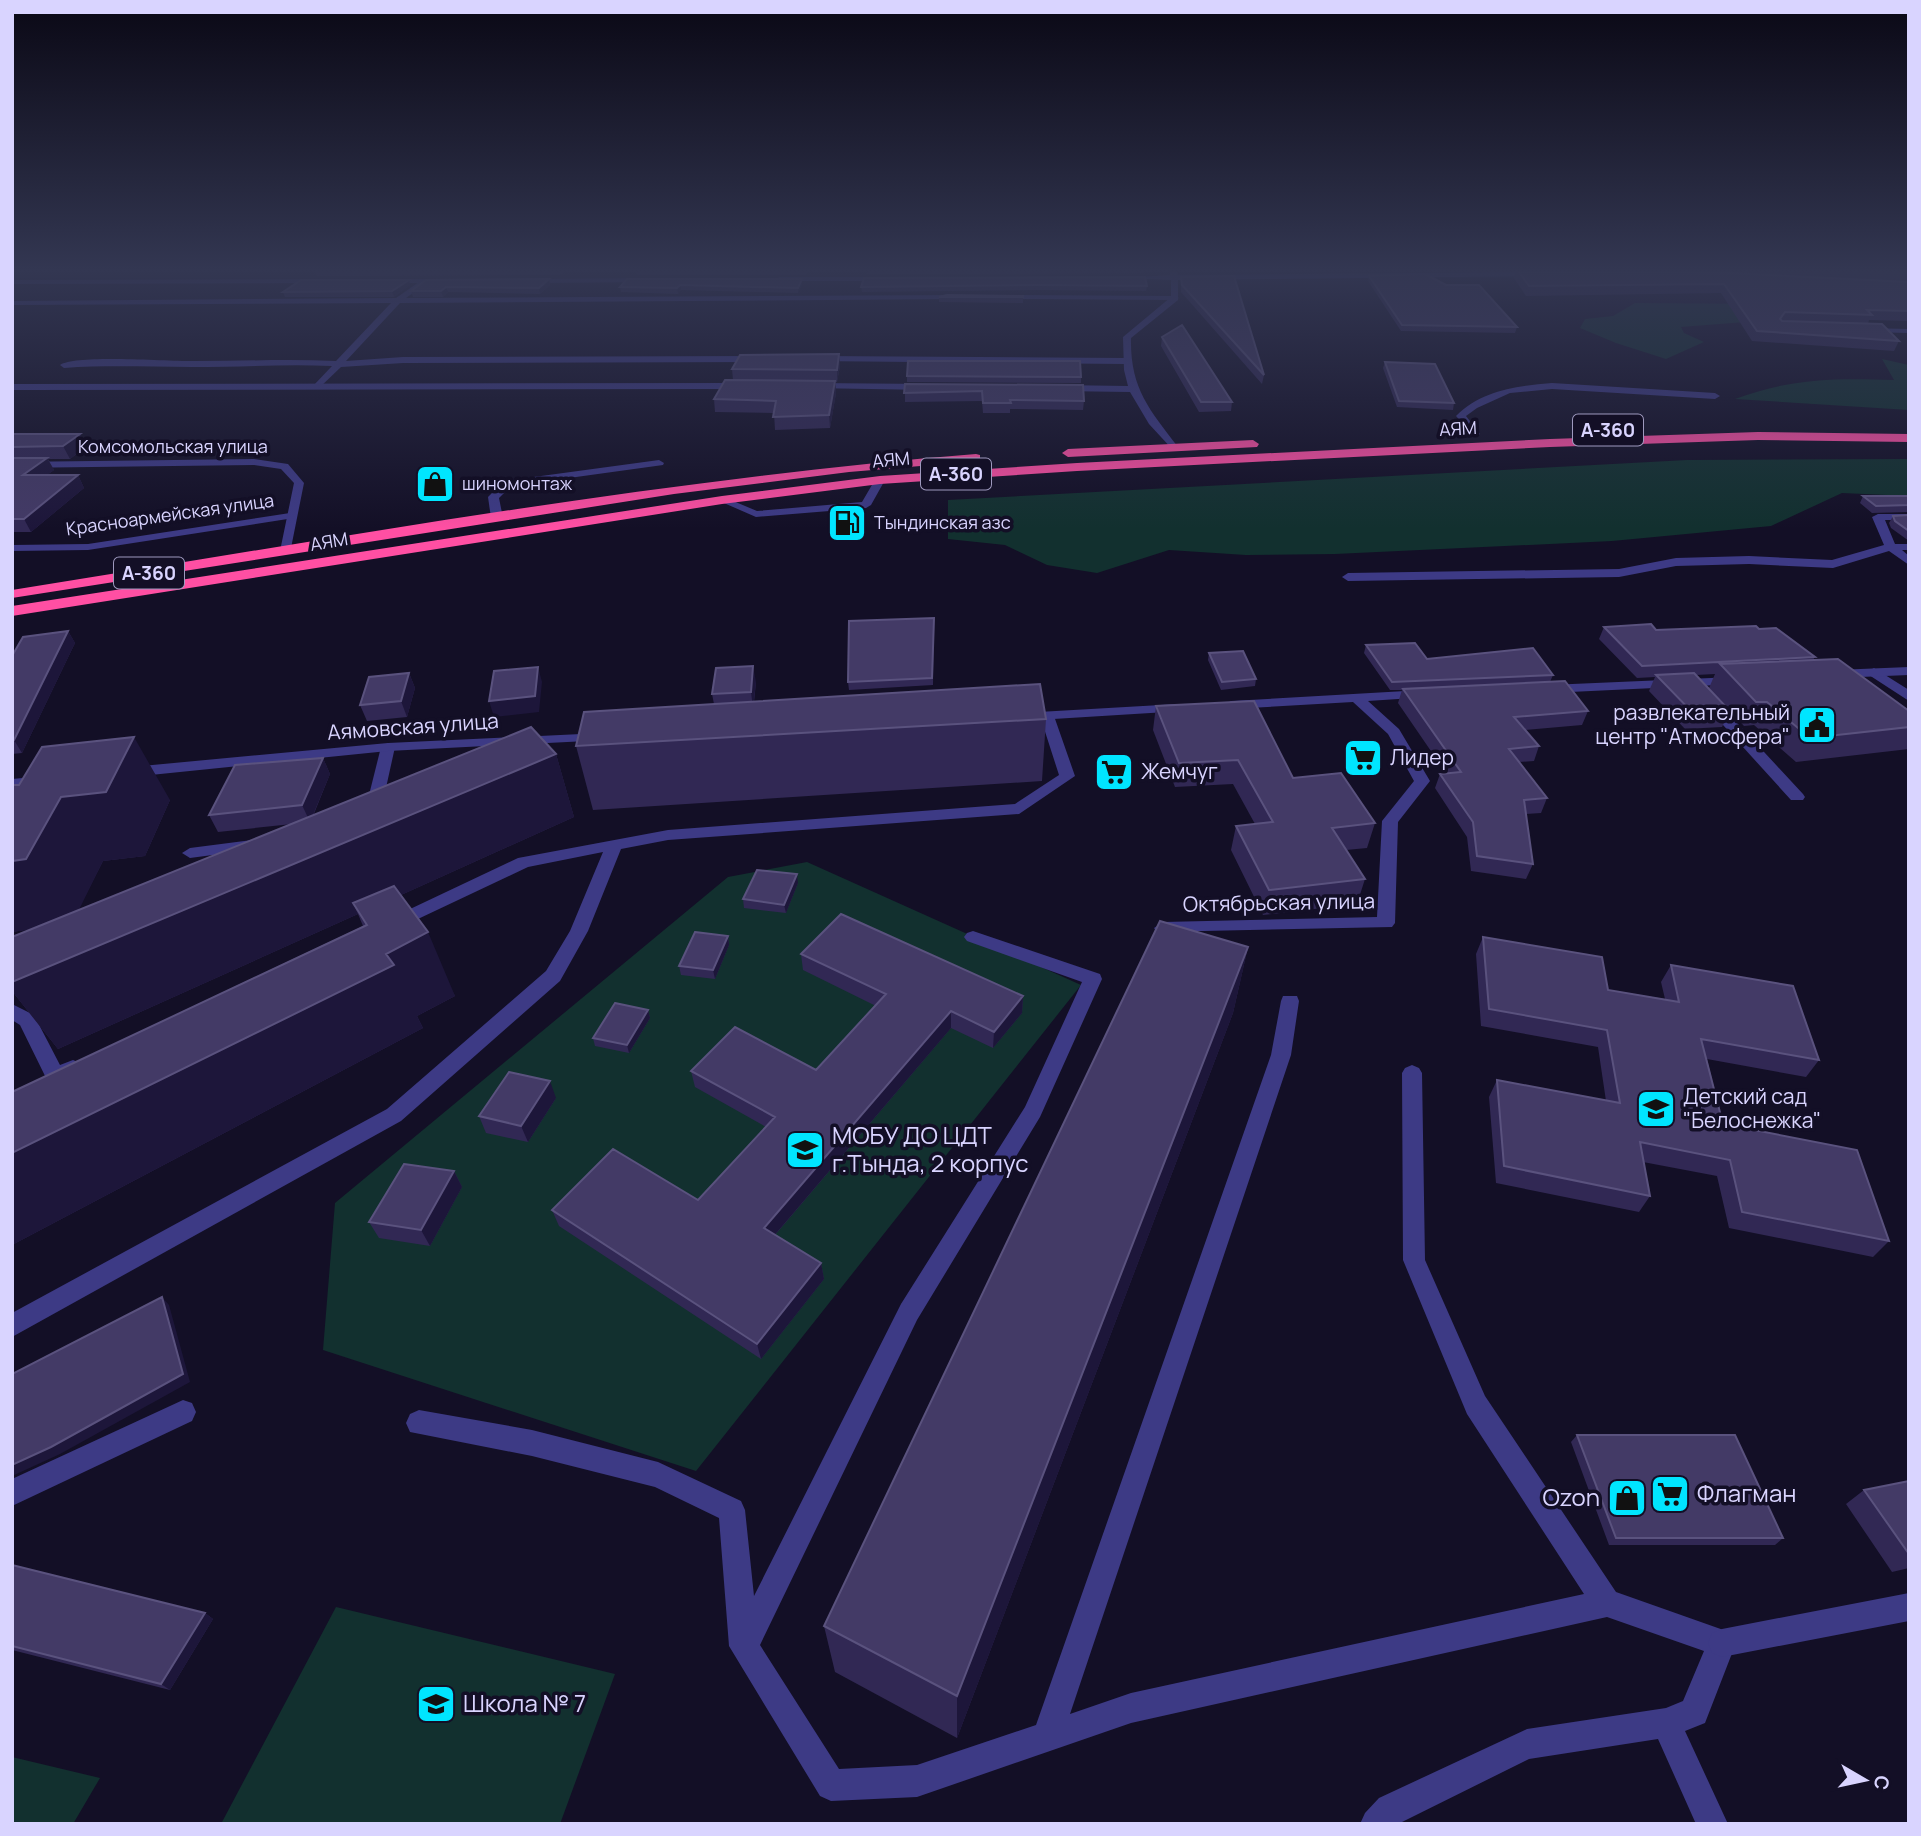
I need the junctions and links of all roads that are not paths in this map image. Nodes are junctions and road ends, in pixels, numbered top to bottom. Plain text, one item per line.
1 (346, 358) edge
2 (1125, 358) edge
3 (768, 359) edge
4 (808, 359) edge
5 (1125, 361) junction
6 (340, 364) junction
7 (64, 365) dead end
8 (319, 385) junction
9 (756, 386) edge
10 (797, 386) edge
11 (12, 387) edge
12 (945, 387) edge
13 (1052, 388) edge
14 (1132, 389) junction
15 (1715, 396) dead end
16 (1909, 427) edge
17 (1475, 435) junction
18 (1909, 438) edge
19 (1174, 447) junction
20 (1056, 453) dead end
21 (989, 457) dead end
22 (659, 463) dead end
23 (12, 465) edge
24 (880, 480) junction
25 (722, 500) junction
26 (290, 516) junction
27 (1909, 517) edge
28 (496, 518) junction
29 (1891, 547) junction
30 (1909, 547) edge
31 (12, 548) edge
32 (286, 551) junction
33 (1909, 562) edge
34 (1348, 577) dead end
35 (12, 594) edge
36 (12, 611) edge
37 (1909, 671) edge
38 (1874, 672) junction
39 (1818, 676) edge
40 (1749, 680) edge
41 (1693, 683) junction
42 (1531, 690) edge
43 (1436, 694) edge
44 (1355, 697) junction
45 (1909, 697) edge
46 (1221, 705) edge
47 (1194, 707) edge
48 (1047, 716) junction
49 (1006, 718) edge
50 (621, 736) edge
51 (388, 747) junction
52 (110, 775) edge
53 (54, 780) edge
54 (12, 784) edge
55 (1797, 796) dead end
56 (349, 816) edge
57 (273, 842) edge
58 (615, 844) junction
59 (190, 853) dead end
60 (1163, 928) edge
61 (381, 930) edge
62 (973, 937) dead end
63 (1290, 1002) dead end
64 (12, 1011) edge
65 (93, 1059) edge
66 (1412, 1073) dead end
67 (12, 1326) edge
68 (183, 1412) dead end
69 (419, 1423) dead end
70 (12, 1493) edge
71 (1607, 1603) junction
72 (1909, 1607) edge
73 (1722, 1643) junction
74 (744, 1646) junction
75 (1666, 1723) junction
76 (1047, 1736) junction
77 (1376, 1824) edge
78 (1712, 1824) edge

1 - 6 street
2 - 5 street
3 - 6 street
4 - 5 street
5 - 14 street
6 - 7 street
6 - 8 street
8 - 9 street
8 - 11 street
10 - 12 street
13 - 14 street
14 - 19 street
15 - 17 street
16 - 17 highway, АЯМ / А-360
17 - 19 highway, АЯМ / А-360
18 - 24 highway, АЯМ / А-360
19 - 20 highway, АЯМ / А-360
21 - 28 highway, АЯМ / А-360
22 - 28 street
23 - 26 street, Комсомольская улица
24 - 25 highway, АЯМ / А-360
24 - 25 street
25 - 36 highway, АЯМ / А-360
26 - 31 street, Красноармейская улица
26 - 32 street, Комсомольская улица
27 - 29 street
28 - 32 highway, АЯМ / А-360
29 - 30 street
29 - 33 street
29 - 34 street
32 - 35 highway, АЯМ / А-360
37 - 38 street
38 - 39 street
38 - 45 street
40 - 41 street
41 - 42 street
41 - 55 street
43 - 44 street
44 - 46 street
44 - 60 street, Октябрьская улица
47 - 48 street
48 - 49 street
48 - 58 street
50 - 51 street, Аямовская улица
51 - 52 street, Аямовская улица
51 - 56 street
53 - 54 street
57 - 59 street
58 - 61 street
58 - 67 street
62 - 74 street
63 - 76 street
64 - 65 street
66 - 71 street
68 - 70 street
69 - 74 street
71 - 73 street
71 - 76 street
72 - 73 street
73 - 75 street
74 - 76 street
75 - 77 street
75 - 78 street

